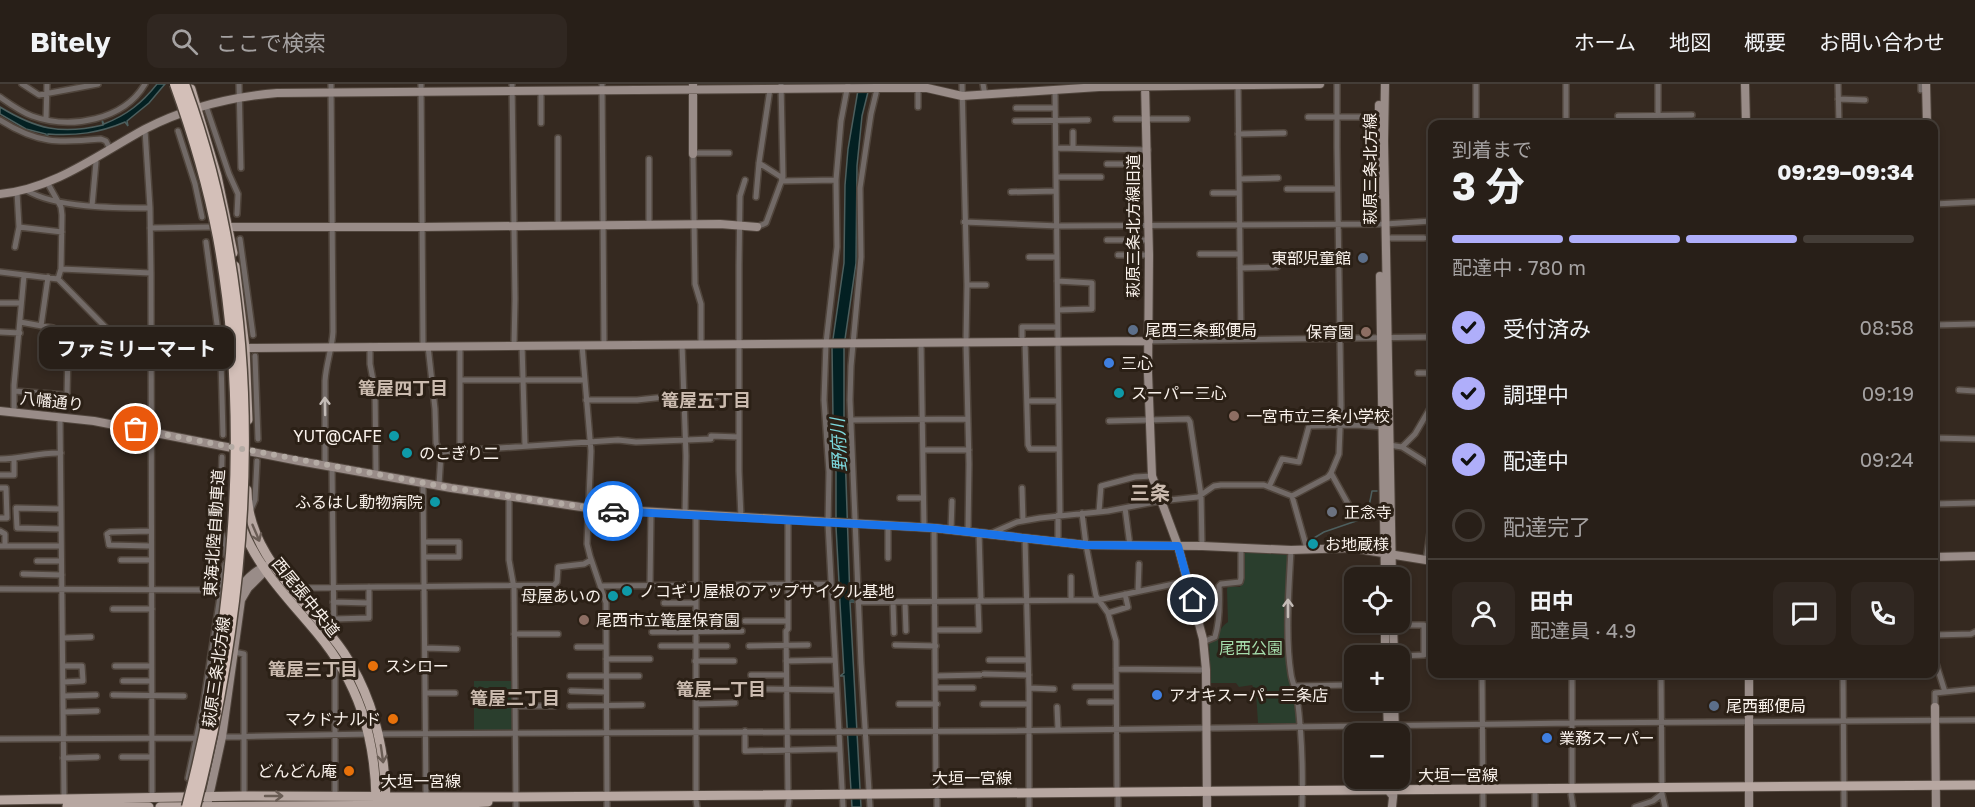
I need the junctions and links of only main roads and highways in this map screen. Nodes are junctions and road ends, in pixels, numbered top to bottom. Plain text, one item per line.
1 (173, 84) edge
2 (184, 84) edge
3 (189, 84) edge
4 (374, 734) junction
5 (1975, 785) edge
6 (1937, 789) junction
7 (1571, 791) junction
8 (1975, 791) edge
9 (1482, 793) junction
10 (1029, 799) edge
11 (1118, 799) edge
12 (1207, 799) edge
13 (0, 800) edge
14 (788, 800) edge
15 (843, 800) edge
16 (870, 800) edge
17 (937, 800) edge
18 (607, 801) edge
19 (696, 801) edge
20 (381, 802) edge
21 (427, 802) edge
22 (516, 802) edge
23 (151, 803) edge
24 (204, 803) edge
25 (244, 803) edge
26 (335, 803) edge
27 (64, 804) edge
28 (0, 806) edge
29 (160, 807) edge
30 (187, 807) edge
31 (195, 807) edge

1 - 4 main road, 西尾張中央道
1 - 30 highway, 東海北陸自動車道, bridge
2 - 31 highway, 東海北陸自動車道, bridge
3 -> 4 main road, 西尾張中央道
4 - 20 main road, 西尾張中央道
5 - 6 main road, 大垣一宮線
6 - 7 main road, 大垣一宮線
6 - 8 main road, 大垣一宮線
7 - 9 main road, 大垣一宮線
7 - 9 main road, 大垣一宮線
9 - 12 main road, 大垣一宮線
10 - 11 main road, 大垣一宮線
10 - 17 main road, 大垣一宮線
11 - 12 main road, 大垣一宮線
13 - 27 main road, 大垣一宮線
14 - 15 main road, 大垣一宮線
14 - 19 main road, 大垣一宮線
15 - 16 main road, 大垣一宮線
16 - 17 main road, 大垣一宮線
18 - 19 main road, 大垣一宮線
18 - 22 main road, 大垣一宮線
20 - 21 main road, 大垣一宮線
20 - 26 main road, 大垣一宮線
21 - 22 main road, 大垣一宮線
23 - 24 main road, 大垣一宮線
23 - 27 main road, 大垣一宮線
24 - 25 main road, 大垣一宮線
24 - 29 main road, 大垣一宮線
25 - 26 main road, 大垣一宮線
27 - 28 main road, 大垣一宮線

